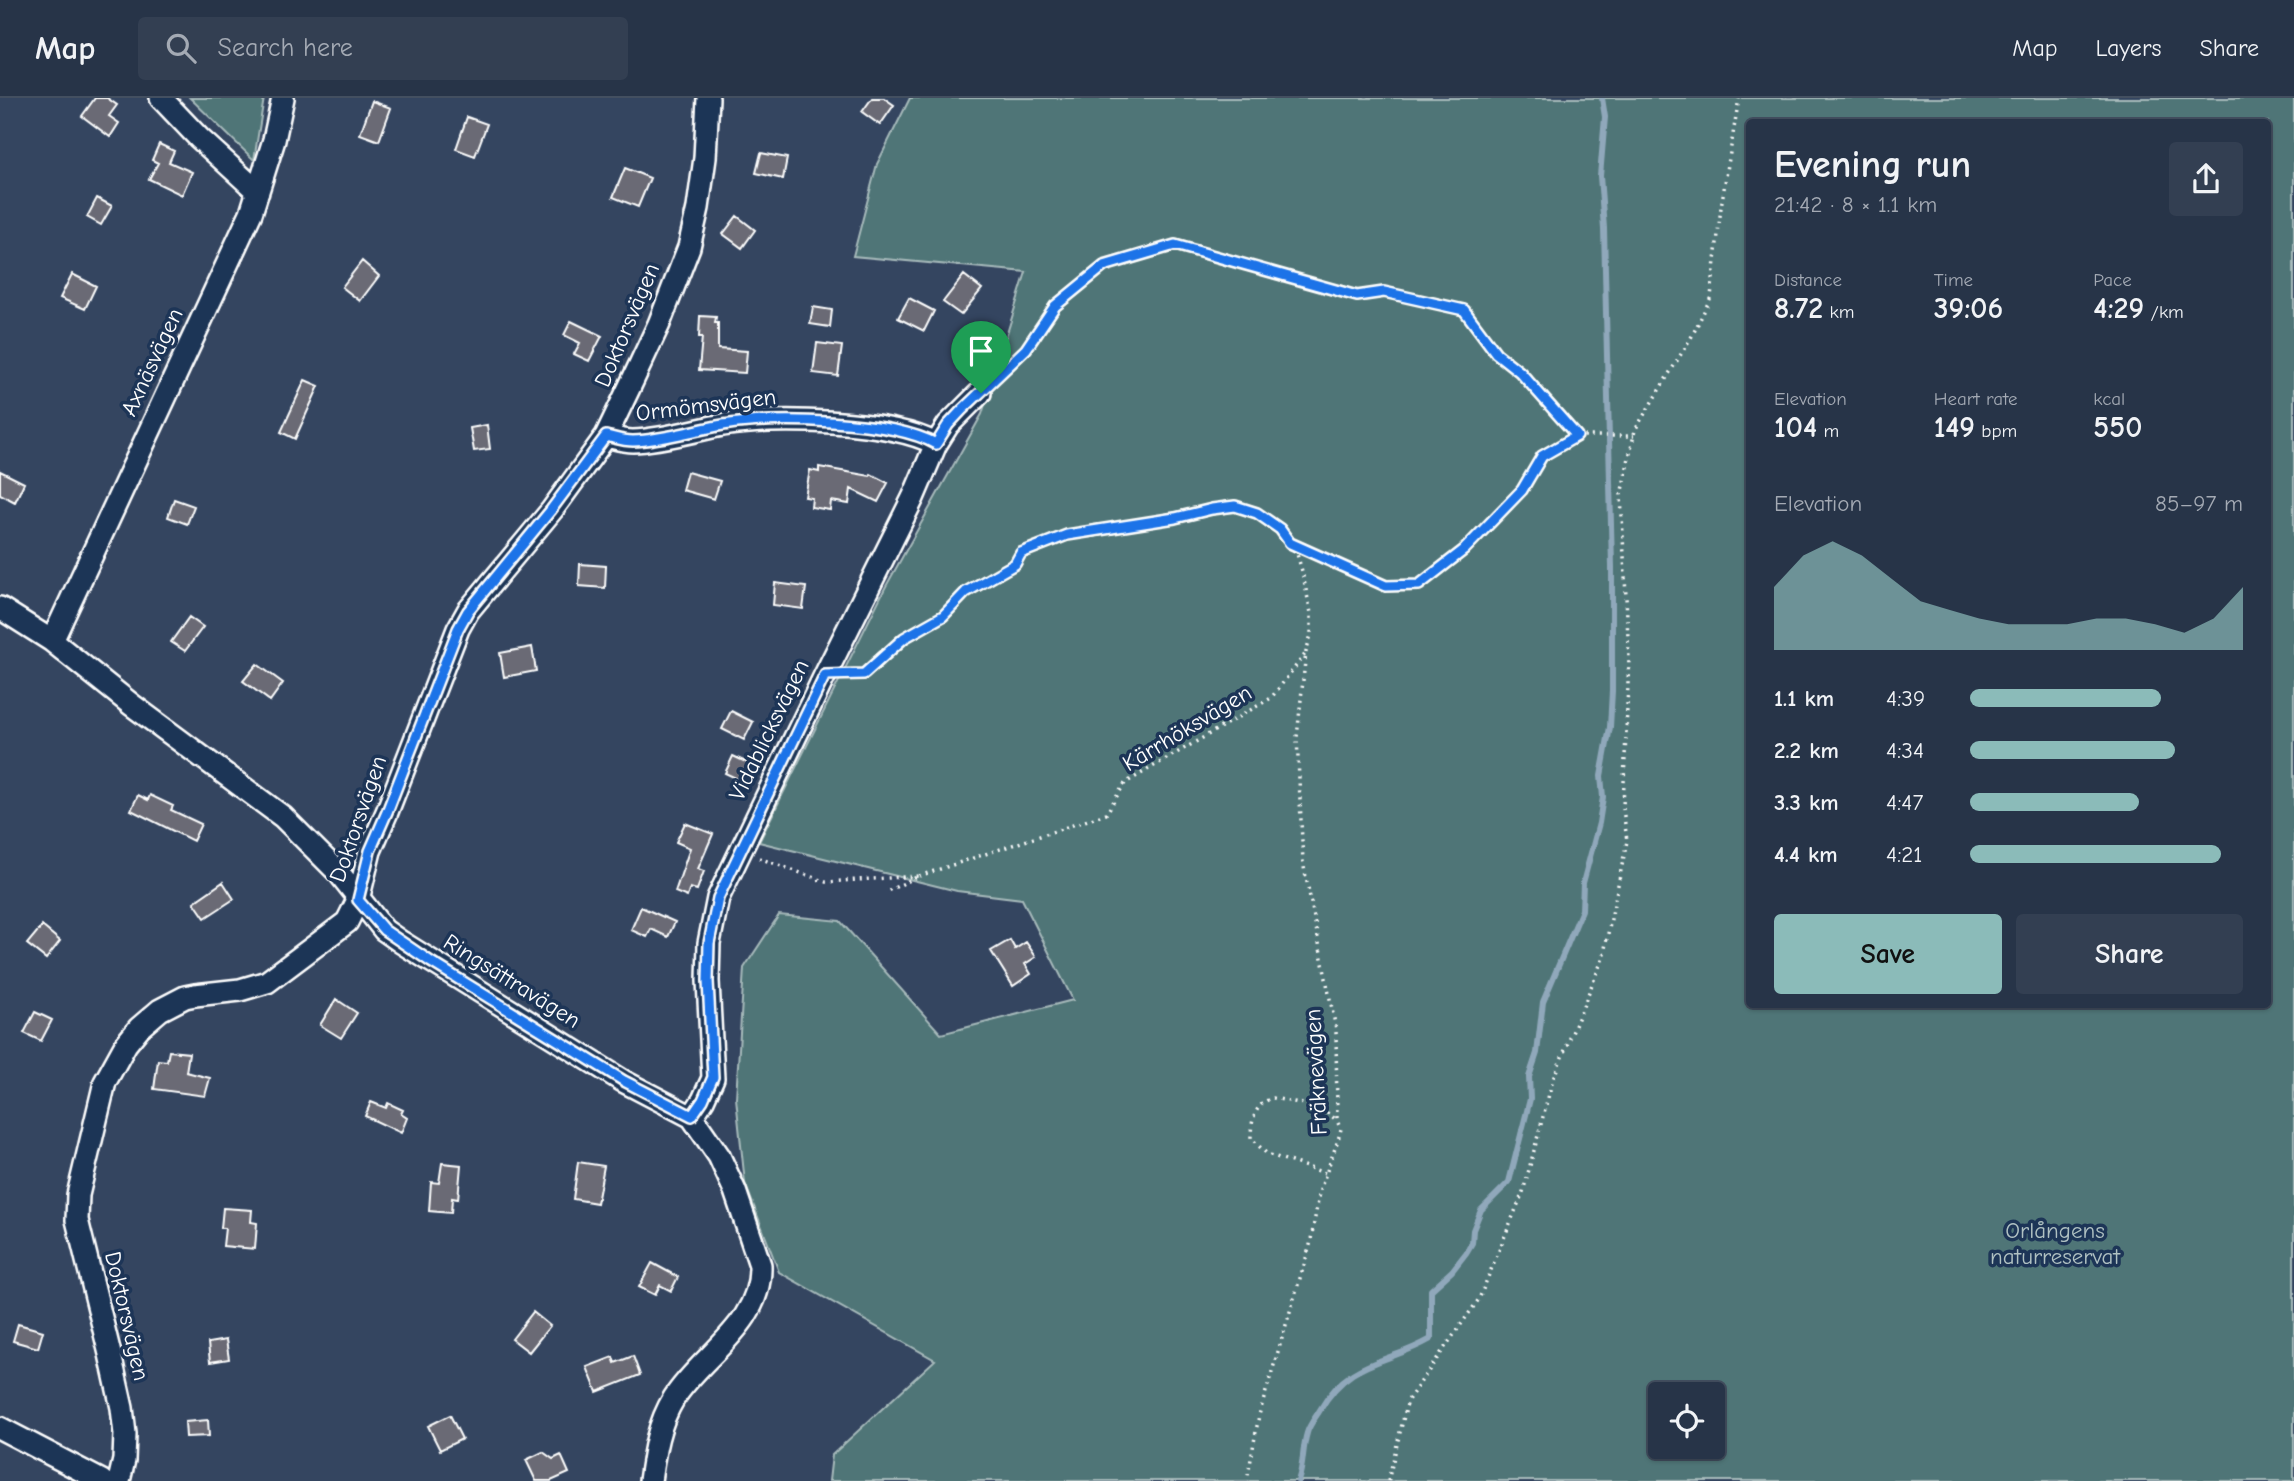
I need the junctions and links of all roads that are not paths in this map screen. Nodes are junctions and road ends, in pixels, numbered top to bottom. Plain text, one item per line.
1 (161, 98) edge
2 (283, 98) edge
3 (708, 98) edge
4 (258, 191) junction
5 (981, 393) road end
6 (606, 436) junction
7 (936, 444) junction
8 (0, 608) edge
9 (52, 641) junction
10 (358, 900) junction
11 (692, 1116) junction
12 (0, 1428) edge
13 (102, 1481) edge
14 (119, 1481) edge
15 (649, 1481) edge

1 - 4 street
2 - 4 street, Axnäsvägen
3 - 6 street, Doktorsvägen
4 - 9 street, Axnäsvägen
5 - 7 street, Vidablicksvägen
6 - 7 street, Ormömsvägen
6 - 10 street, Doktorsvägen
7 - 11 street, Vidablicksvägen
8 - 9 street, Ringsättravägen
9 - 10 street, Ringsättravägen
10 - 11 street, Ringsättravägen
10 - 14 street, Doktorsvägen
11 - 15 street, Ringsättravägen
12 - 13 street

